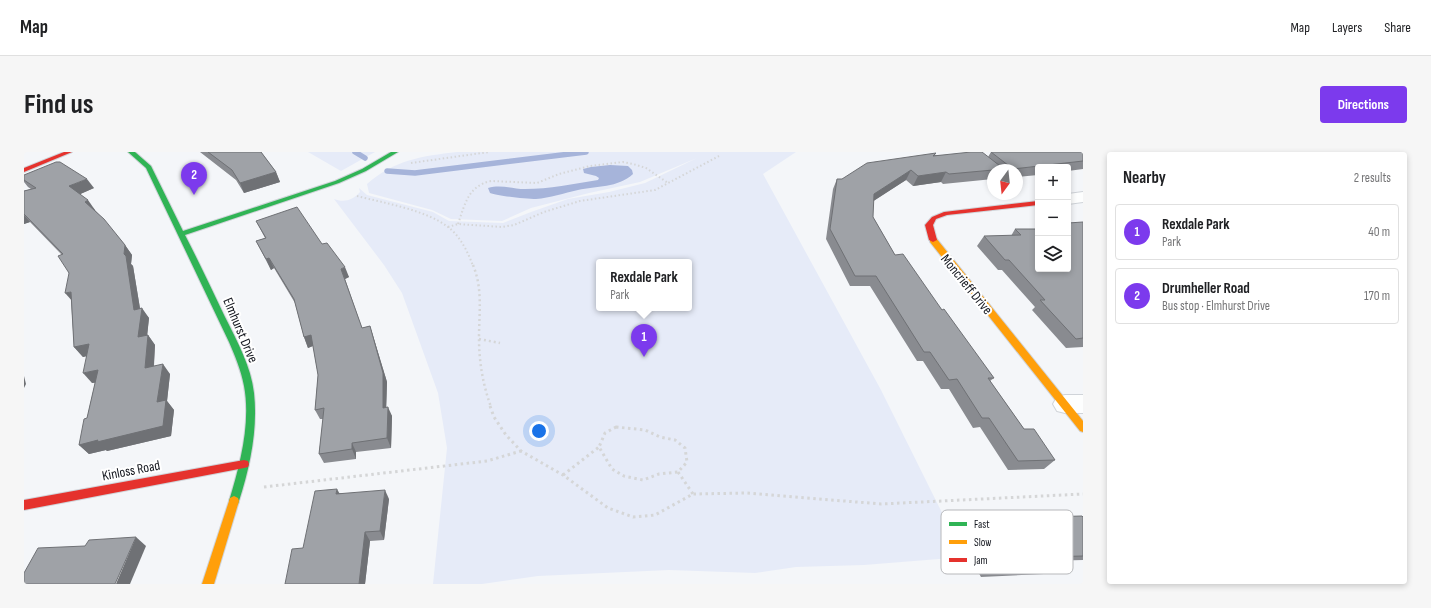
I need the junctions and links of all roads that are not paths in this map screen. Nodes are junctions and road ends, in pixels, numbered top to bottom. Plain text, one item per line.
1 (68, 152) edge
2 (131, 152) edge
3 (391, 155) edge
4 (24, 170) edge
5 (1083, 197) edge
6 (1071, 199) edge
7 (1035, 203) edge
8 (181, 234) junction
9 (1074, 404) edge
10 (1083, 428) edge
11 (244, 464) junction
12 (24, 505) edge
13 (208, 584) edge

1 - 4 street
2 - 8 street, Elmhurst Drive
3 - 8 street
5 - 6 street
7 - 9 street, Moncrieff Drive
8 - 11 street, Elmhurst Drive
9 - 10 street, Moncrieff Drive
11 - 12 street, Kinloss Road
11 - 13 street, Elmhurst Drive

